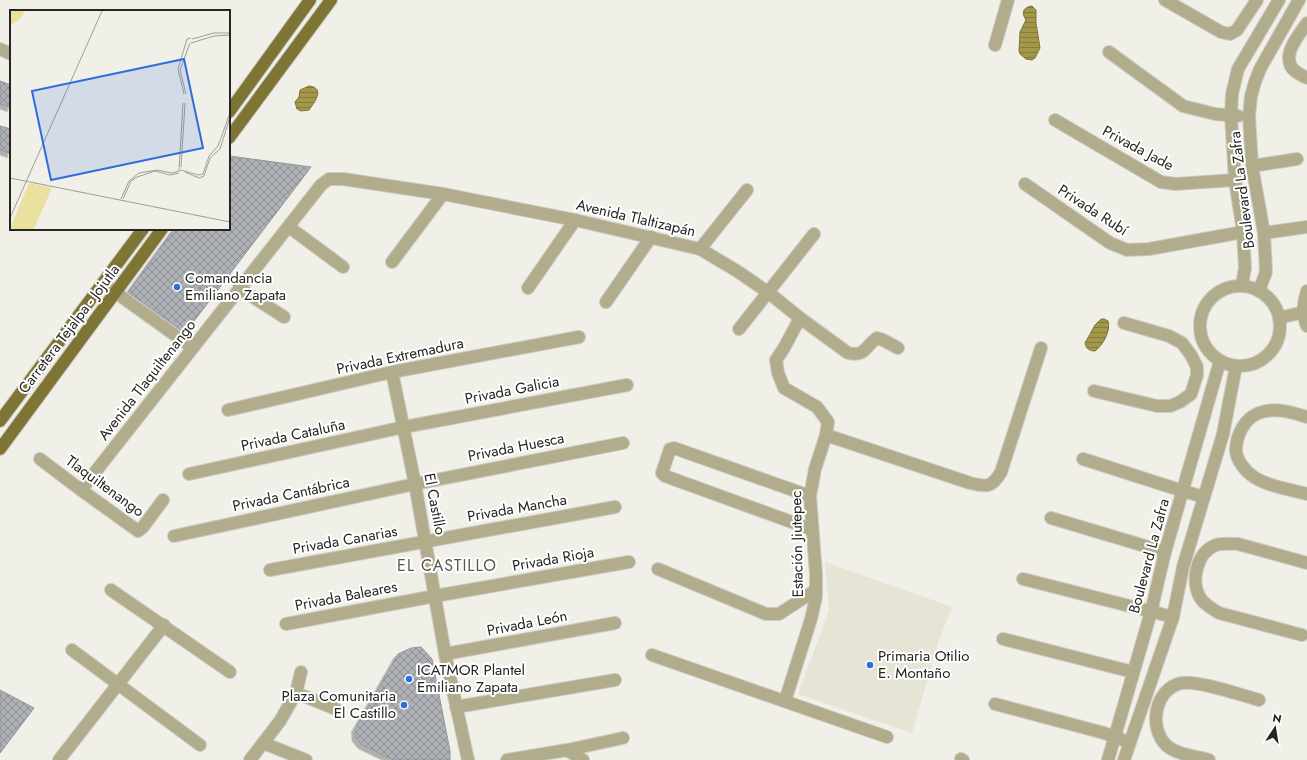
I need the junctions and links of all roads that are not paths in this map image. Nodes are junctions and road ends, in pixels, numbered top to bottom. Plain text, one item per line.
1 (310, 0) edge
2 (331, 0) edge
3 (1008, 0) edge
4 (1165, 0) edge
5 (1279, 0) edge
6 (1299, 0) edge
7 (1255, 3) edge
8 (1270, 16) junction
9 (1286, 22) junction
10 (1304, 27) edge
11 (995, 45) dead end
12 (0, 49) edge
13 (1109, 52) dead end
14 (10, 54) edge
15 (1307, 78) edge
16 (230, 111) edge
17 (1231, 116) junction
18 (1249, 116) junction
19 (1055, 120) dead end
20 (230, 137) edge
21 (1297, 159) dead end
22 (1252, 166) junction
23 (329, 178) joint
24 (1235, 180) junction
25 (1025, 184) dead end
26 (747, 190) dead end
27 (443, 194) junction
28 (575, 220) junction
29 (289, 227) junction
30 (1307, 227) edge
31 (142, 230) edge
32 (161, 230) edge
33 (1243, 232) junction
34 (1264, 233) junction
35 (814, 234) dead end
36 (651, 237) junction
37 (700, 249) junction
38 (392, 262) dead end
39 (343, 267) dead end
40 (104, 284) junction
41 (1242, 285) junction
42 (239, 288) junction
43 (528, 288) dead end
44 (1260, 290) junction
45 (1307, 291) edge
46 (769, 292) junction
47 (116, 293) junction
48 (606, 302) dead end
49 (1304, 312) junction
50 (284, 317) dead end
51 (800, 318) junction
52 (1279, 318) junction
53 (1124, 323) dead end
54 (1307, 326) edge
55 (739, 329) dead end
56 (579, 337) dead end
57 (193, 348) junction
58 (898, 348) dead end
59 (1041, 348) dead end
60 (1220, 361) junction
61 (1236, 366) junction
62 (392, 372) junction
63 (1195, 384) junction
64 (627, 385) dead end
65 (1213, 389) junction
66 (1094, 391) dead end
67 (228, 410) dead end
68 (1307, 417) edge
69 (0, 421) edge
70 (404, 427) junction
71 (1223, 434) junction
72 (826, 435) junction
73 (1239, 437) junction
74 (623, 442) dead end
75 (0, 449) edge
76 (40, 459) dead end
77 (1083, 459) dead end
78 (189, 474) dead end
79 (415, 484) junction
80 (80, 490) junction
81 (1183, 491) junction
82 (1307, 494) edge
83 (810, 496) junction
84 (1204, 496) junction
85 (163, 500) dead end
86 (615, 507) dead end
87 (1051, 518) dead end
88 (811, 529) junction
89 (174, 536) dead end
90 (425, 542) junction
91 (1165, 552) junction
92 (629, 562) dead end
93 (1307, 563) edge
94 (1183, 567) junction
95 (658, 569) dead end
96 (270, 570) dead end
97 (1197, 570) junction
98 (1022, 579) dead end
99 (111, 590) dead end
100 (816, 590) junction
101 (435, 596) junction
102 (1151, 612) junction
103 (1172, 617) junction
104 (615, 623) dead end
105 (286, 624) dead end
106 (164, 625) junction
107 (1302, 635) dead end
108 (1003, 638) dead end
109 (72, 650) dead end
110 (445, 654) junction
111 (652, 655) dead end
112 (230, 672) dead end
113 (301, 672) dead end
114 (1133, 672) junction
115 (615, 680) dead end
116 (118, 684) junction
117 (296, 693) junction
118 (1259, 700) dead end
119 (785, 701) junction
120 (1144, 702) junction
121 (995, 704) dead end
122 (1157, 706) junction
123 (456, 707) junction
124 (336, 709) dead end
125 (887, 737) dead end
126 (1115, 737) junction
127 (623, 738) dead end
128 (1130, 742) junction
129 (263, 743) junction
130 (200, 745) dead end
131 (567, 750) junction
132 (59, 760) edge
133 (250, 760) edge
134 (306, 760) edge
135 (468, 760) edge
136 (507, 760) edge
137 (583, 760) edge
138 (1108, 760) edge
139 (1124, 760) edge
140 (1209, 760) edge

1 - 16 main road
2 - 20 main road
3 - 11 street
4 - 7 street
5 - 8 street, Boulevard La Zafra
6 - 9 street, Boulevard La Zafra
7 - 8 street
8 - 17 street, Boulevard La Zafra
9 - 10 street
9 - 18 street, Boulevard La Zafra
10 - 15 street
12 - 14 street
13 - 17 street
17 - 18 street
17 - 24 street, Boulevard La Zafra
18 - 22 street, Boulevard La Zafra
19 - 24 street, Privada Jade
21 - 22 street
22 - 34 street, Boulevard La Zafra
23 - 27 street, Avenida Tlaltizapán
23 - 29 street, Avenida Tlaquiltenango
24 - 33 street, Boulevard La Zafra
25 - 33 street, Privada Rubí
26 - 37 street
27 - 28 street, Avenida Tlaltizapán
27 - 38 street
28 - 36 street, Avenida Tlaltizapán
28 - 43 street
29 - 39 street
29 - 42 street, Avenida Tlaquiltenango
30 - 34 street
31 - 40 main road, Carretera Tejalpa - Jojutla
32 - 47 main road, Carretera Tejalpa - Jojutla
33 - 41 street, Boulevard La Zafra
34 - 44 street, Boulevard La Zafra
35 - 46 street
36 - 37 street, Avenida Tlaltizapán
36 - 48 street
37 - 46 street, Avenida Tlaltizapán
40 - 47 street
40 - 69 main road, Carretera Tejalpa - Jojutla
41 - 44 street
41 - 60 street
42 - 50 street
42 - 57 street, Avenida Tlaquiltenango
44 - 52 street
45 - 49 street
46 - 51 street, Avenida Tlaltizapán
46 - 55 street
47 - 57 street
47 - 75 main road, Carretera Tejalpa - Jojutla
49 - 52 street
49 - 54 street
51 - 58 street, Avenida Tlaltizapán
51 - 72 street, Estación Jiutepec
52 - 61 street
53 - 63 street
56 - 62 street, Privada Extremadura
57 - 80 street, Avenida Tlaquiltenango
59 - 72 street
60 - 61 street
60 - 65 street, Boulevard La Zafra
61 - 71 street
62 - 67 street, Privada Extremadura
62 - 70 street, El Castillo
63 - 65 street
63 - 66 street
64 - 70 street, Privada Galicia
65 - 81 street, Boulevard La Zafra
68 - 73 street
70 - 78 street, Privada Cataluña
70 - 79 street, El Castillo
71 - 73 street
71 - 84 street
72 - 83 street, Estación Jiutepec
73 - 82 street
74 - 79 street, Privada Huesca
76 - 80 street, Tlaquiltenango
77 - 81 street
79 - 89 street, Privada Cantábrica
79 - 90 street, El Castillo
80 - 85 street, Tlaquiltenango
81 - 84 street
81 - 91 street, Boulevard La Zafra
83 - 88 street, Estación Jiutepec
83 - 88 street
84 - 94 street
86 - 90 street, Privada Mancha
87 - 91 street
88 - 100 street, Estación Jiutepec
90 - 96 street, Privada Canarias
90 - 101 street, El Castillo
91 - 102 street, Boulevard La Zafra
92 - 101 street, Privada Rioja
93 - 97 street
94 - 97 street
94 - 103 street
95 - 100 street
97 - 107 street
98 - 102 street
99 - 106 street
100 - 119 street, Estación Jiutepec
101 - 105 street, Privada Baleares
101 - 110 street, El Castillo
102 - 103 street
102 - 114 street, Boulevard La Zafra
103 - 120 street
104 - 110 street, Privada León
106 - 112 street
106 - 116 street
108 - 114 street
109 - 116 street
110 - 123 street, El Castillo
111 - 119 street
113 - 117 street
114 - 126 street, Boulevard La Zafra
115 - 123 street
116 - 130 street
116 - 132 street
117 - 124 street
117 - 129 street
118 - 122 street
119 - 125 street
120 - 122 street
120 - 128 street
121 - 126 street
122 - 140 street
123 - 135 street, El Castillo
126 - 128 street
126 - 138 street, Boulevard La Zafra
127 - 131 street
128 - 139 street
129 - 133 street
129 - 134 street
131 - 136 street
131 - 137 street

